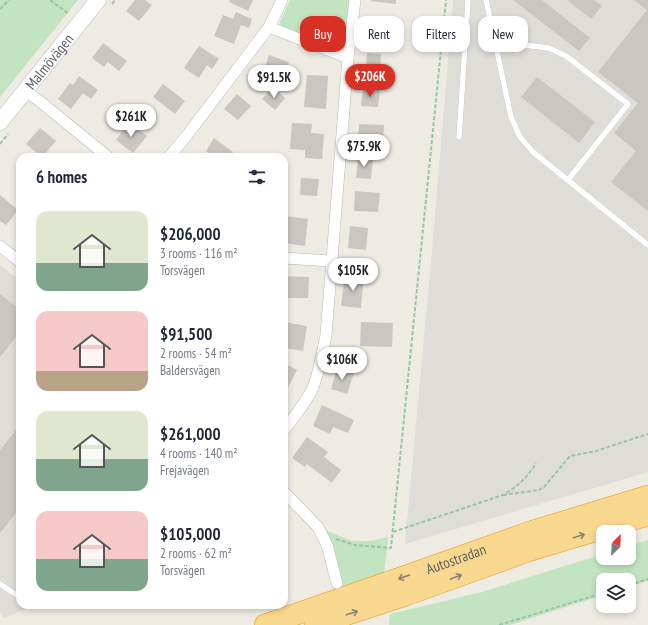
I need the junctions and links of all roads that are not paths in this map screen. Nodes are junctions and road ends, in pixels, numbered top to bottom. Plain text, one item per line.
1 (98, 0) edge
2 (282, 0) edge
3 (355, 0) edge
4 (468, 0) edge
5 (486, 0) edge
6 (489, 16) edge
7 (269, 27) junction
8 (528, 45) edge
9 (497, 52) edge
10 (348, 58) junction
11 (25, 91) junction
12 (0, 122) edge
13 (459, 137) dead end
14 (103, 153) edge
15 (173, 153) edge
16 (568, 180) junction
17 (648, 245) edge
18 (0, 246) edge
19 (288, 258) edge
20 (16, 259) edge
21 (331, 262) junction
22 (288, 425) edge
23 (288, 496) edge
24 (648, 496) edge
25 (648, 515) edge
26 (337, 583) dead end
27 (0, 584) edge
28 (15, 594) dead end
29 (266, 625) edge
30 (315, 625) edge

1 - 11 main road, Malmövägen
2 - 7 street
3 - 10 street
4 - 13 lane
5 - 6 lane
7 - 10 street
7 - 15 street
8 - 16 lane
9 - 16 lane
10 - 21 street
11 - 12 main road, Malmövägen
11 - 14 street
16 - 17 lane
18 - 20 street
19 - 21 street
21 - 22 street
23 - 26 street
24 -> 29 highway, Autostradan
30 -> 25 highway, Autostradan
27 - 28 lane

